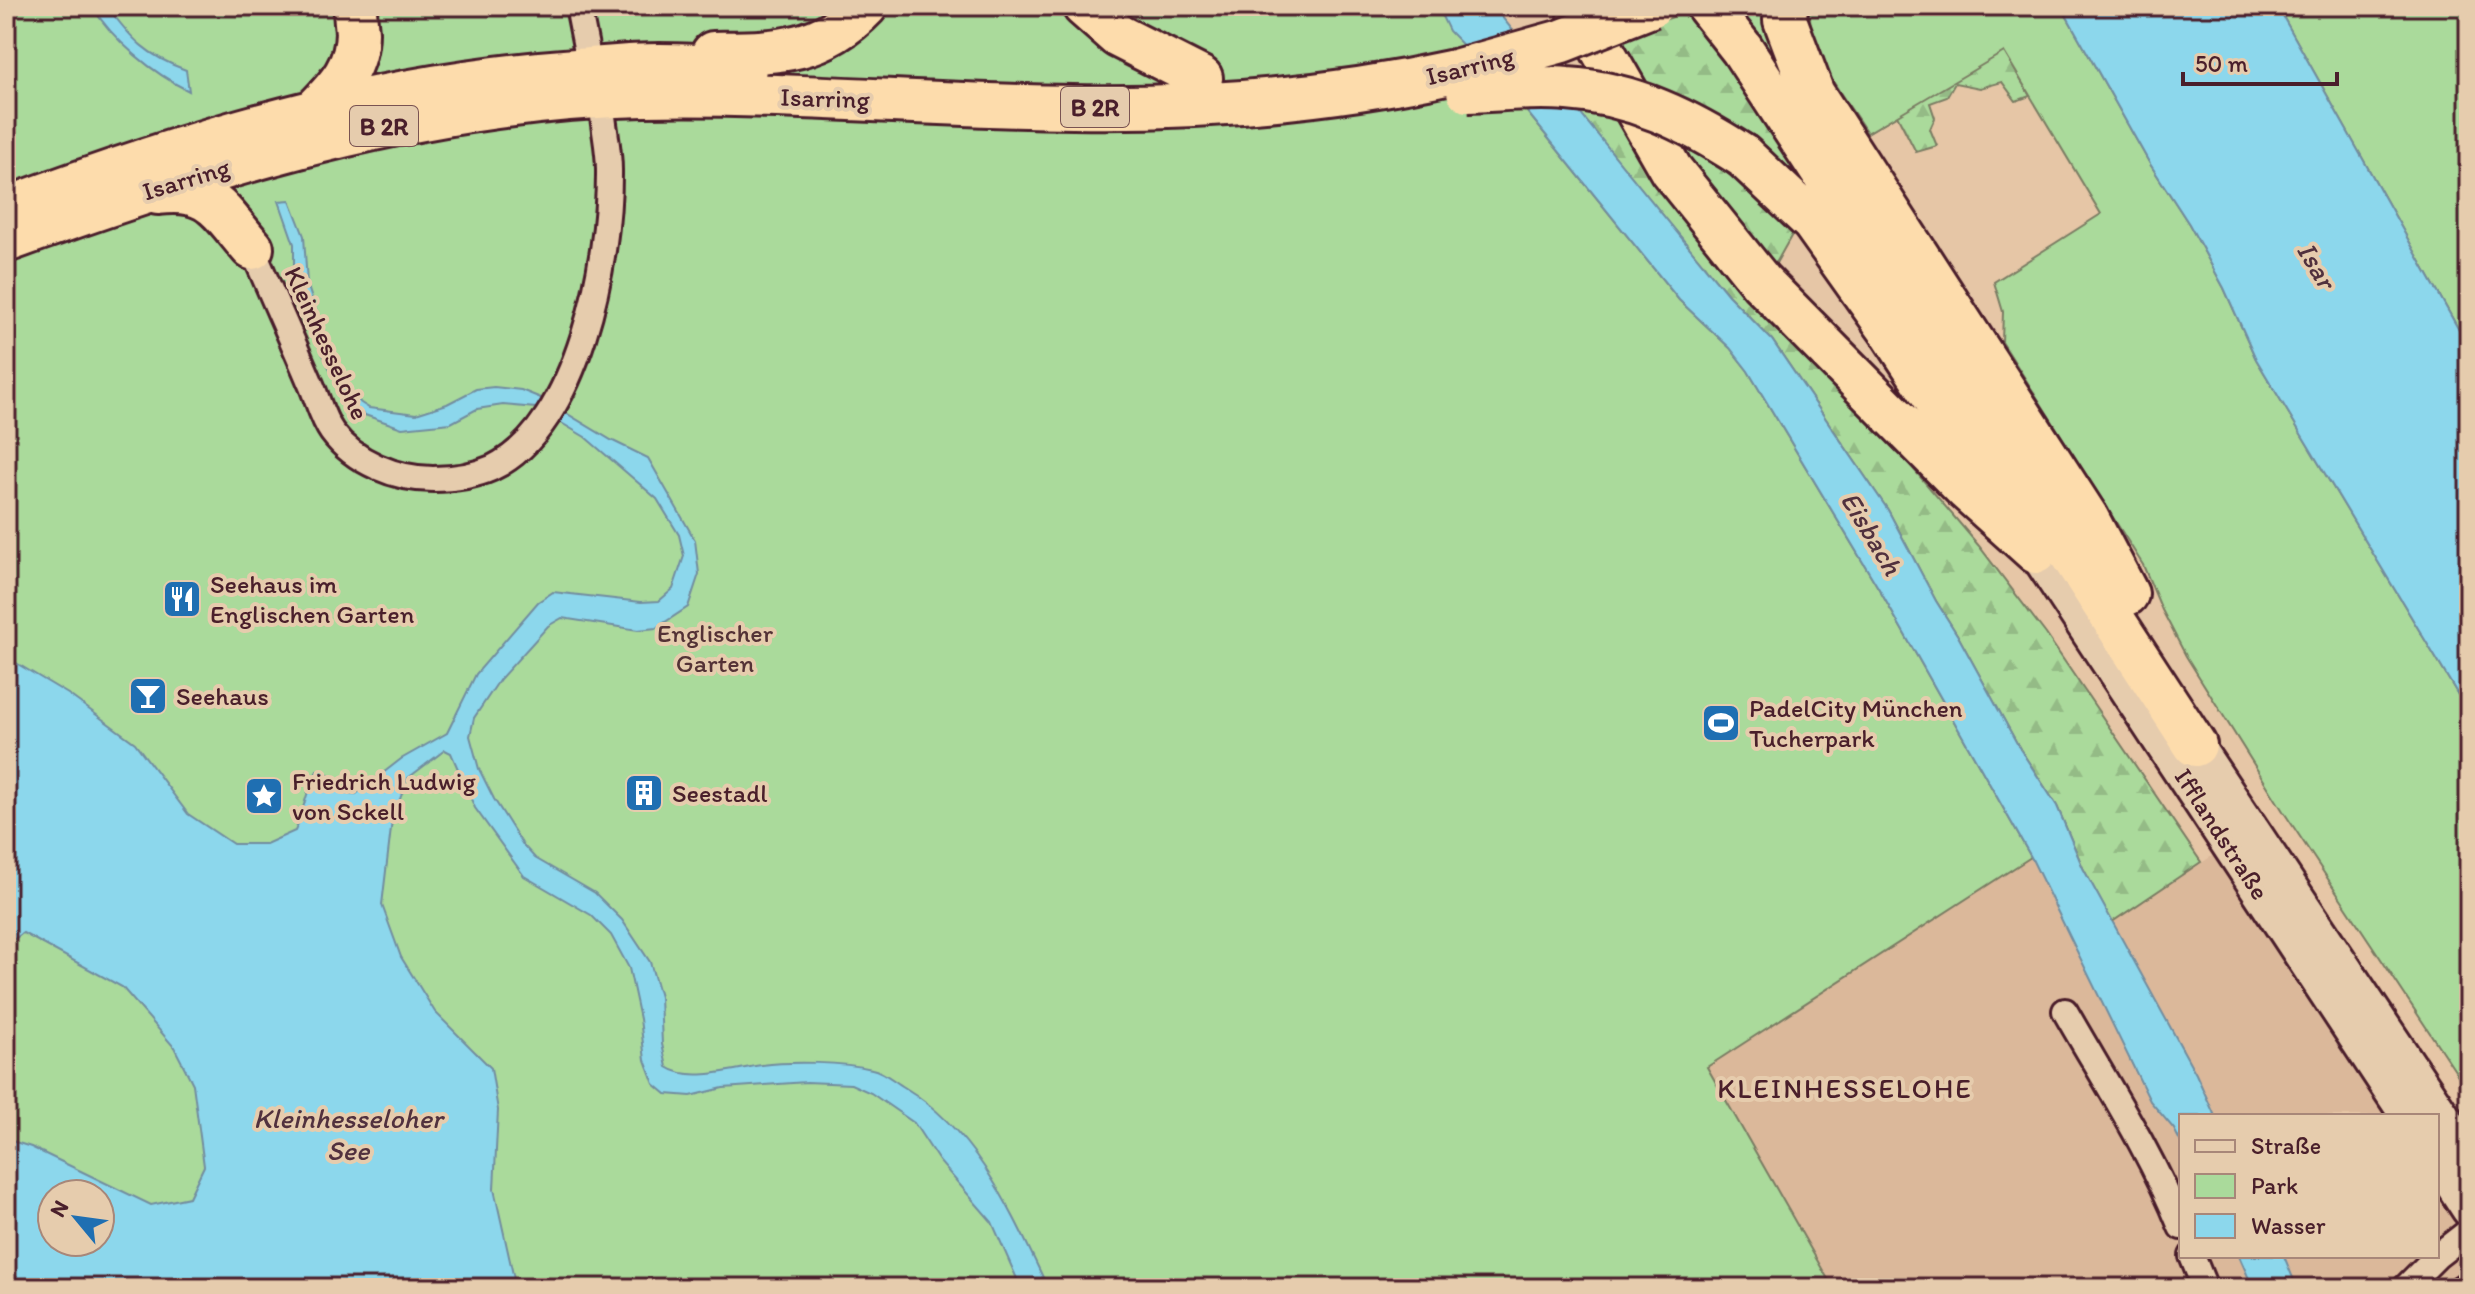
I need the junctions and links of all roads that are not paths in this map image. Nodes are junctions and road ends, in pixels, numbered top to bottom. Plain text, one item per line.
1 (578, 6) edge
2 (866, 6) edge
3 (1084, 6) edge
4 (1578, 6) edge
5 (1651, 6) edge
6 (1708, 6) edge
7 (1786, 6) edge
8 (356, 20) edge
9 (586, 47) dead end
10 (659, 65) junction
11 (1453, 70) junction
12 (1201, 78) junction
13 (452, 82) junction
14 (316, 109) junction
15 (603, 116) dead end
16 (247, 144) junction
17 (129, 196) junction
18 (6, 209) edge
19 (6, 241) edge
20 (252, 248) junction
21 (2036, 552) junction
22 (2195, 745) junction
23 (2065, 1011) dead end
24 (2407, 1114) edge
25 (2469, 1156) edge
26 (2439, 1163) edge
27 (2469, 1209) edge
28 (2179, 1223) edge
29 (2469, 1231) edge
30 (2439, 1254) edge
31 (2193, 1258) edge
32 (2435, 1258) edge
33 (2469, 1283) edge
34 (2205, 1288) edge
35 (2405, 1288) edge
36 (2461, 1288) edge

1 - 9 street
2 - 10 highway
3 - 12 highway
4 - 11 highway, Isarring
4 - 21 highway
5 - 11 highway, Isarring / B 2R, bridge
6 - 22 highway
7 - 22 highway
8 - 13 highway
8 - 14 highway
10 - 12 highway, Isarring
10 - 13 highway, Isarring
11 - 12 highway, Isarring
11 - 16 highway, Isarring / B 2R
11 - 21 highway, bridge
13 - 14 highway, Isarring
14 - 16 highway, Isarring
15 - 20 street, Kleinhesselohe
16 - 17 highway, Isarring / B 2R
16 - 18 highway, Isarring / B 2R
16 - 20 highway
17 - 19 highway, Isarring / B 2R
17 - 20 highway
21 - 24 main road, Ifflandstraße
22 - 25 main road, Ifflandstraße
23 - 28 street
26 - 27 main road
29 - 30 street
31 - 34 street
32 - 35 street
33 - 36 street

